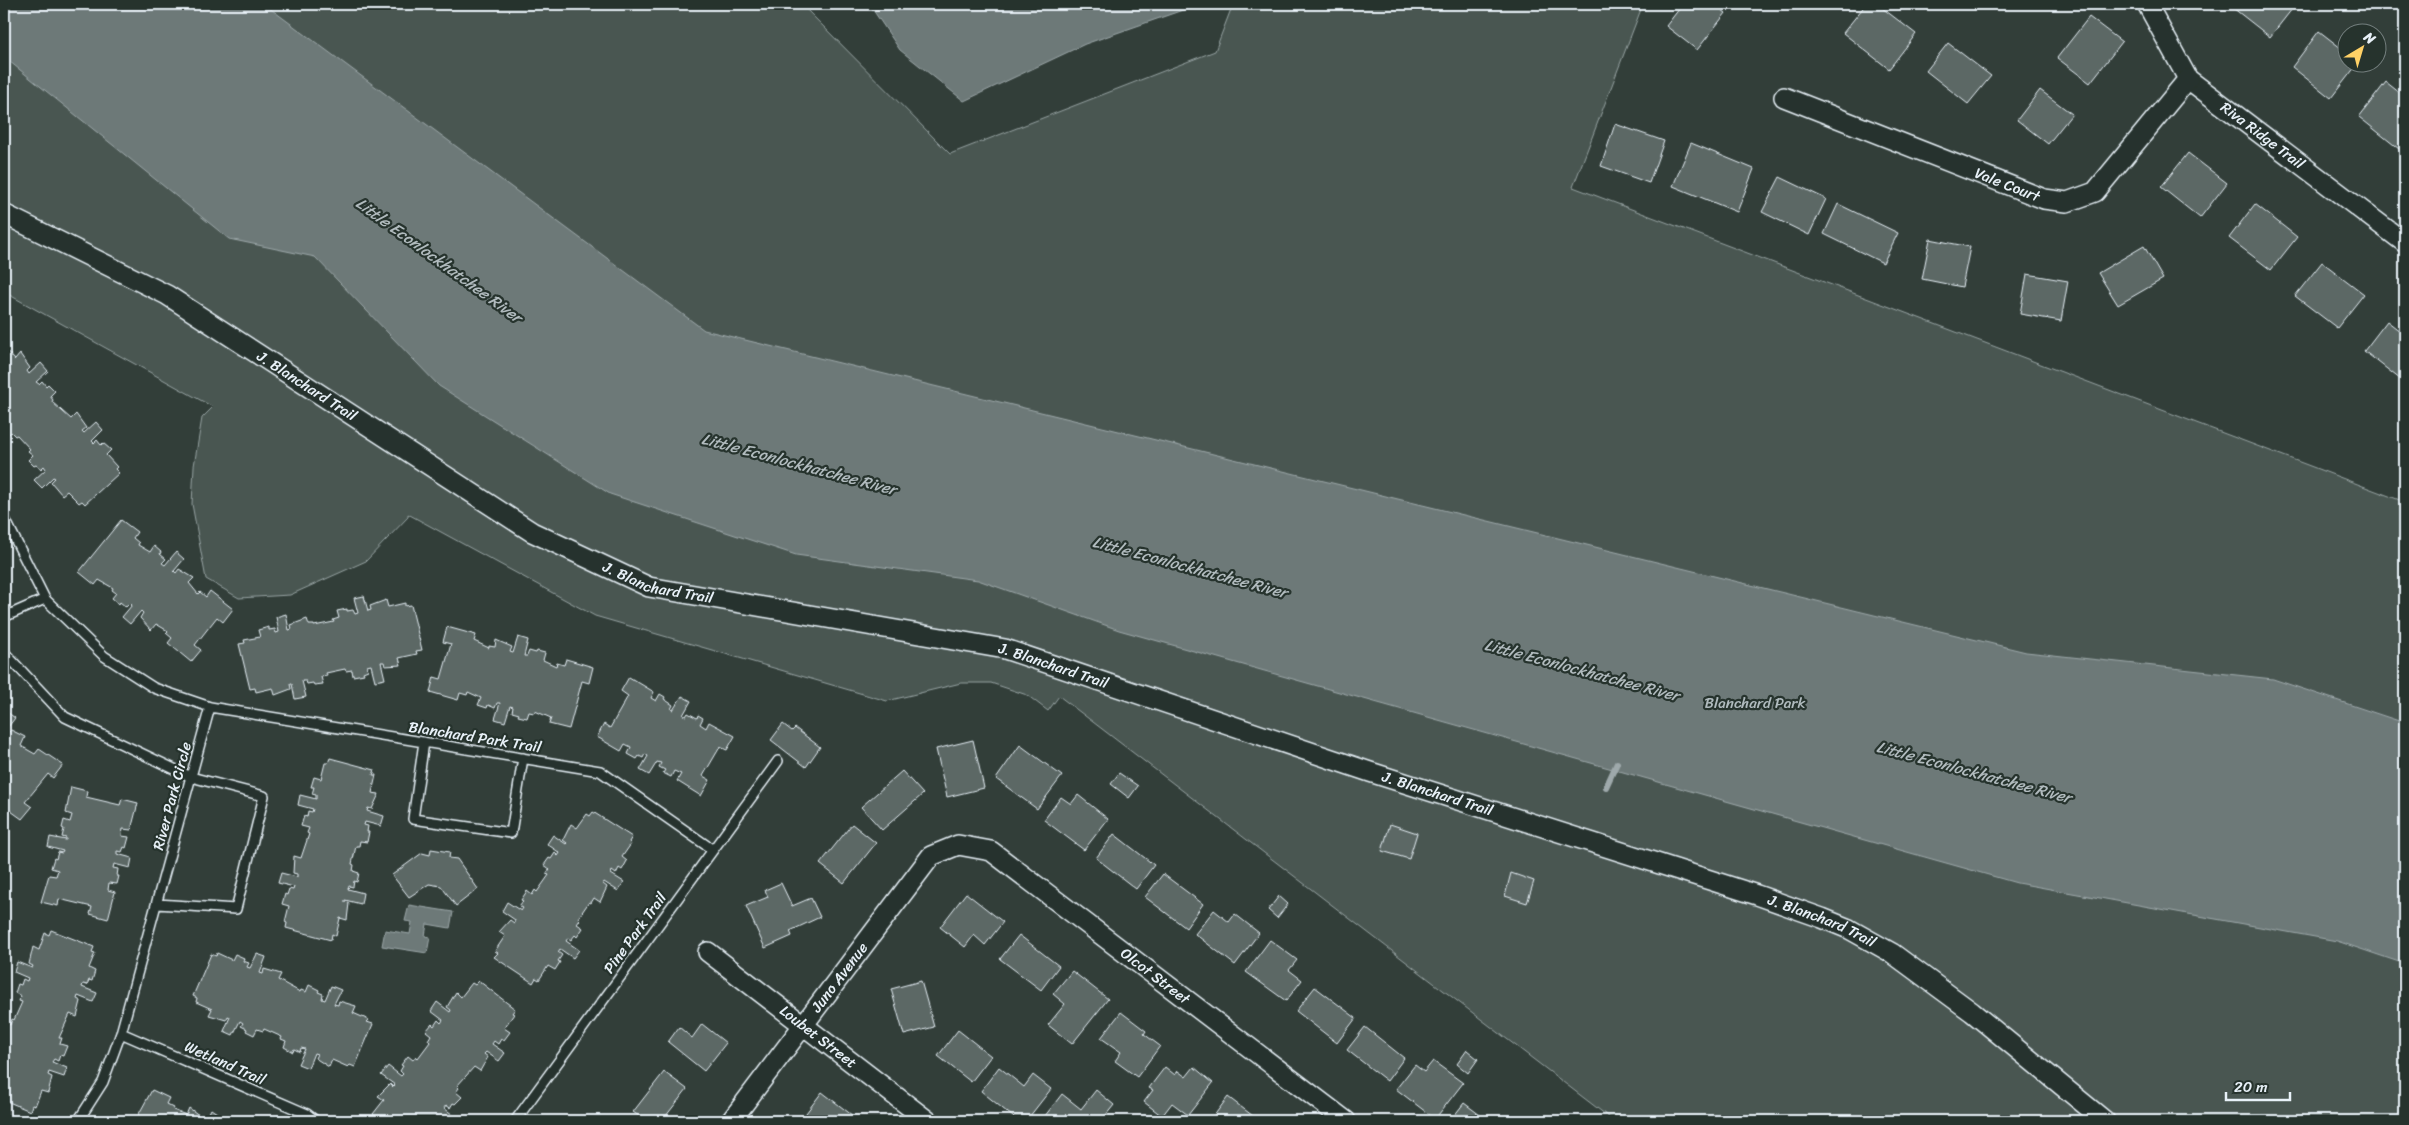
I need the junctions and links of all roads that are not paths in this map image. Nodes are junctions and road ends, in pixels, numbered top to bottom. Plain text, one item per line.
1 (2147, 4) edge
2 (2188, 78) junction
3 (1784, 97) dead end
4 (4, 214) edge
5 (2405, 243) edge
6 (4, 517) edge
7 (45, 600) junction
8 (4, 618) edge
9 (4, 652) edge
10 (210, 707) junction
11 (424, 742) junction
12 (523, 758) junction
13 (778, 761) dead end
14 (191, 777) junction
15 (958, 845) joint
16 (713, 850) junction
17 (157, 904) junction
18 (708, 952) dead end
19 (803, 1025) junction
20 (121, 1033) junction
21 (78, 1121) edge
22 (316, 1121) edge
23 (515, 1121) edge
24 (731, 1121) edge
25 (928, 1121) edge
26 (1346, 1121) edge
27 (2105, 1121) edge

1 - 2 street, Riva Ridge Trail
2 - 3 street, Vale Court
2 - 5 street, Riva Ridge Trail
4 - 27 street, J. Blanchard Trail
6 - 7 lane
7 - 8 lane
7 - 10 lane
9 - 14 lane
10 - 11 lane, Blanchard Park Trail
10 - 14 lane, River Park Circle
11 - 12 lane, Blanchard Park Trail
11 - 12 lane
12 - 16 lane, Blanchard Park Trail
13 - 16 lane, Pine Park Trail
14 - 17 lane, River Park Circle
14 - 17 lane
15 - 19 street, Juno Avenue
15 - 26 street, Olcot Street
16 - 23 lane, Pine Park Trail
17 - 20 lane, River Park Circle
18 - 19 street, Loubet Street
19 - 24 street, Juno Avenue
19 - 25 street, Loubet Street
20 - 21 lane, River Park Circle
20 - 22 lane, Wetland Trail

